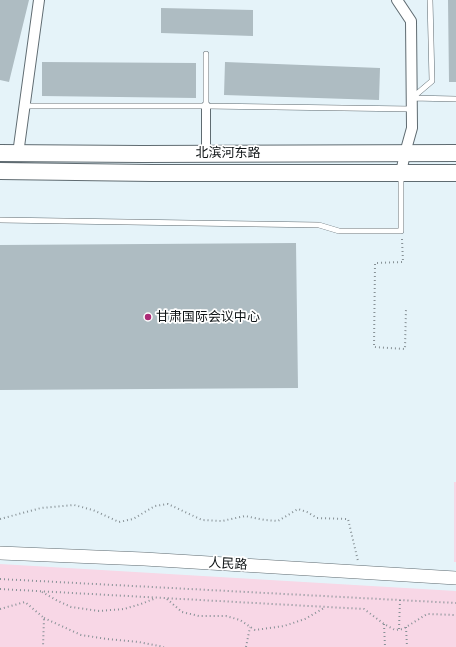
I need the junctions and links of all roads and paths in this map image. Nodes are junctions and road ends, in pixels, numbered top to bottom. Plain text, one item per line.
1 (39, 0) edge
2 (397, 0) edge
3 (430, 0) edge
4 (206, 54) dead end
5 (412, 98) junction
6 (456, 98) edge
7 (24, 106) junction
8 (206, 106) junction
9 (412, 109) junction
10 (456, 152) edge
11 (0, 153) edge
12 (405, 153) junction
13 (18, 154) junction
14 (206, 154) junction
15 (0, 171) edge
16 (401, 173) junction
17 (456, 173) edge
18 (0, 220) edge
19 (401, 231) junction
20 (406, 308) dead end
21 (0, 519) edge
22 (0, 553) edge
23 (361, 572) junction
24 (456, 578) edge
25 (0, 579) edge
26 (0, 589) edge
27 (42, 591) junction
28 (157, 598) junction
29 (166, 598) junction
30 (400, 600) junction
31 (456, 603) edge
32 (325, 607) junction
33 (0, 609) edge
34 (456, 615) edge
35 (44, 618) junction
36 (384, 624) junction
37 (250, 627) junction
38 (406, 627) junction
39 (399, 629) junction
40 (43, 647) edge
41 (164, 647) edge
42 (246, 647) edge
43 (385, 647) edge
44 (407, 647) edge

1 - 7 street
2 - 5 street
3 - 5 lane
4 - 8 lane
5 - 6 lane
5 - 9 street
7 - 8 lane
7 - 13 street
8 - 9 lane
8 - 14 street
9 - 12 street
10 - 12 main road, 北滨河东路
11 - 13 main road, 北滨河东路
12 - 14 main road, 北滨河东路
12 - 16 street
13 - 14 main road, 北滨河东路
15 - 16 main road, 北滨河东路
16 - 17 main road, 北滨河东路
16 - 19 lane
18 - 19 lane
19 - 20 path
21 - 23 path
22 - 23 street, 人民路
23 - 24 street, 人民路
25 - 30 path
26 - 27 path
27 - 28 path
27 - 28 path
28 - 29 path
29 - 32 path
29 - 37 path
30 - 31 path
30 - 39 path
32 - 36 path
32 - 37 path
33 - 35 path
34 - 38 path
35 - 40 path
35 - 41 path
36 - 39 path
36 - 43 path
37 - 42 path
38 - 39 path
38 - 44 path

